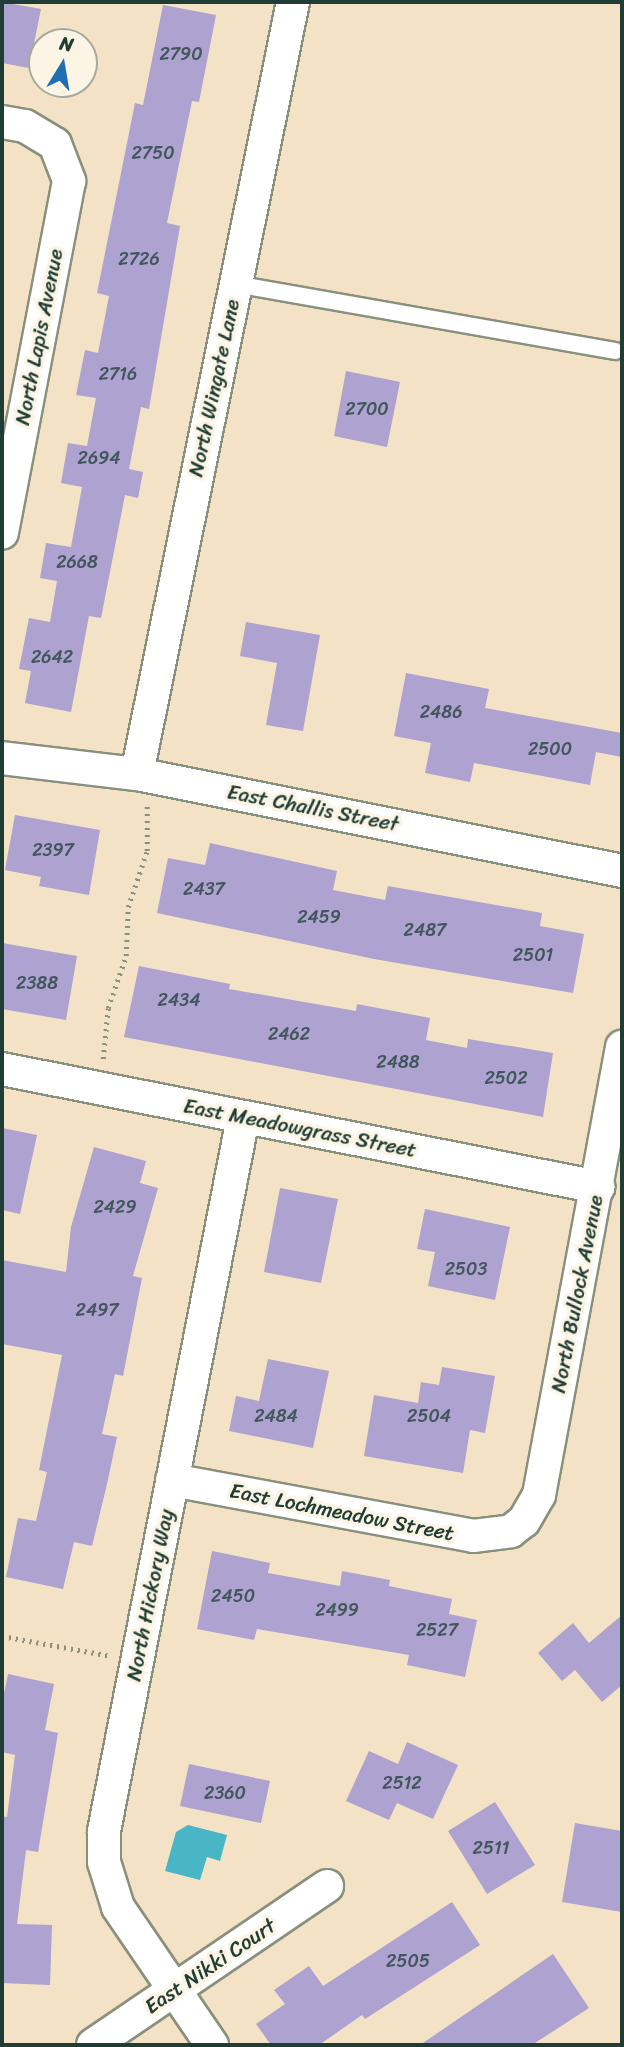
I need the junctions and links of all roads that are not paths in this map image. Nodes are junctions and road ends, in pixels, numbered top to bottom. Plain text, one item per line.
1 (293, 2) edge
2 (2, 122) edge
3 (235, 284) junction
4 (615, 351) dead end
5 (10, 442) edge
6 (2, 533) edge
7 (2, 758) edge
8 (137, 774) junction
9 (622, 871) edge
10 (622, 1047) edge
11 (2, 1069) edge
12 (243, 1118) junction
13 (598, 1187) junction
14 (172, 1480) junction
15 (511, 1531) joint
16 (327, 1886) dead end
17 (174, 1990) junction
18 (93, 2045) edge
19 (212, 2045) edge

1 - 3 street, North Wingate Lane
2 - 5 street, North Lapis Avenue
3 - 4 lane
3 - 8 street, North Wingate Lane
5 - 6 street, North Lapis Avenue
7 - 8 street, East Challis Street
8 - 9 street, East Challis Street
10 - 13 street, North Bullock Avenue
11 - 12 street, East Meadowgrass Street
12 - 13 street, East Meadowgrass Street
12 - 14 street, North Hickory Way
13 - 15 street, North Bullock Avenue
14 - 15 street, East Lochmeadow Street
14 - 17 street, North Hickory Way
16 - 17 street, East Nikki Court
17 - 18 street, East Nikki Court
17 - 19 street, North Hickory Way

